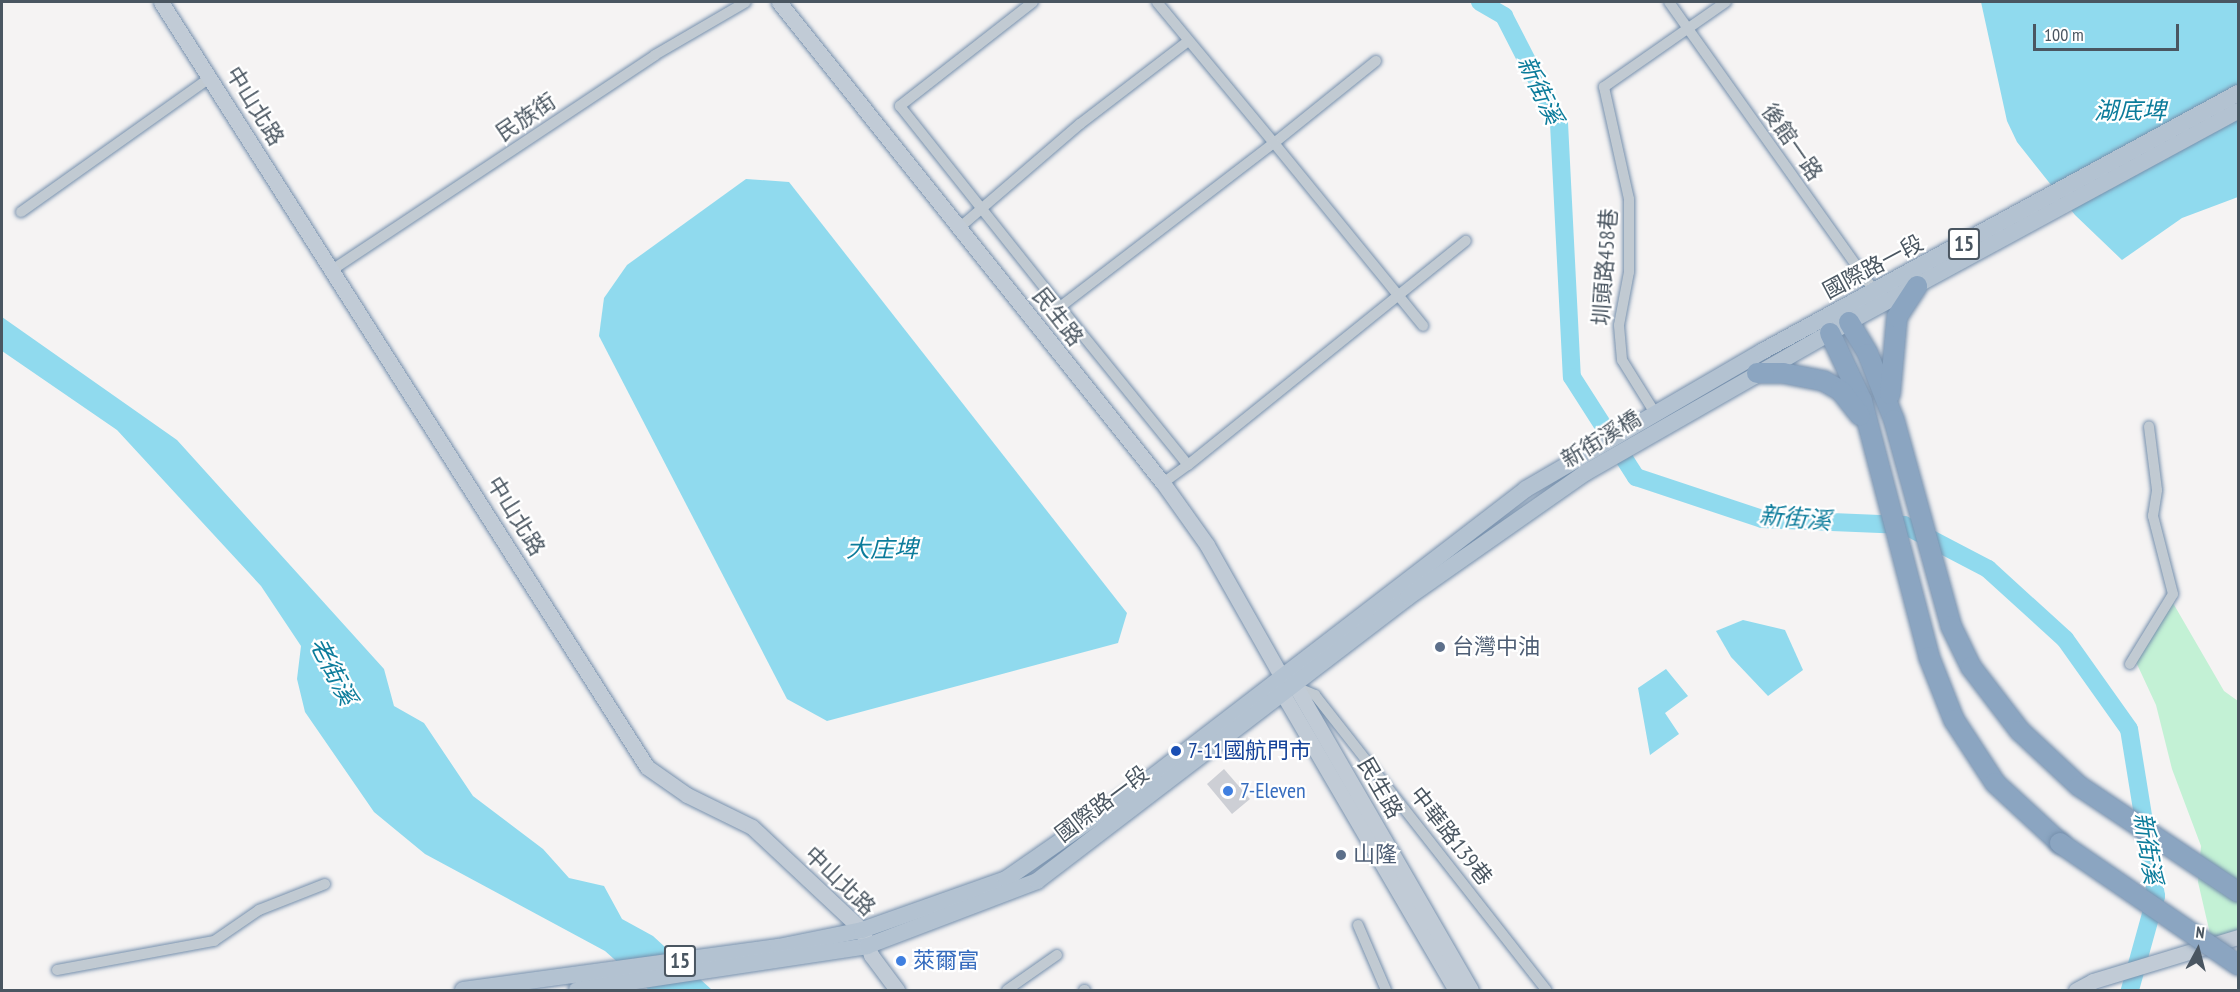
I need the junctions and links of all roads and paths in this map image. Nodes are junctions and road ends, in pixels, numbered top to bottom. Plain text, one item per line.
1 (161, 2) edge
2 (746, 2) edge
3 (779, 2) edge
4 (1033, 2) edge
5 (1157, 2) edge
6 (1669, 2) edge
7 (1726, 2) edge
8 (1687, 28) junction
9 (1188, 41) junction
10 (1376, 62) dead end
11 (211, 77) junction
12 (2238, 93) edge
13 (2238, 111) edge
14 (1274, 143) junction
15 (21, 212) dead end
16 (982, 212) junction
17 (959, 228) junction
18 (1466, 242) dead end
19 (332, 270) junction
20 (1917, 285) junction
21 (1397, 297) junction
22 (1879, 298) junction
23 (1060, 307) junction
24 (1849, 322) junction
25 (1829, 325) junction
26 (1423, 326) dead end
27 (1757, 373) junction
28 (1655, 412) junction
29 (1894, 420) junction
30 (1668, 426) joint
31 (1869, 427) junction
32 (2149, 427) dead end
33 (1188, 465) junction
34 (1552, 473) joint
35 (1163, 483) junction
36 (1558, 492) joint
37 (2130, 664) dead end
38 (1281, 676) junction
39 (1290, 691) junction
40 (325, 884) dead end
41 (2238, 892) edge
42 (1358, 925) dead end
43 (2238, 937) edge
44 (864, 938) junction
45 (1057, 955) dead end
46 (2238, 965) edge
47 (57, 970) dead end
48 (581, 985) edge
49 (2091, 986) edge
50 (463, 990) edge
51 (897, 990) edge
52 (1007, 990) edge
53 (1386, 990) edge
54 (1456, 990) edge
55 (1471, 990) edge
56 (1546, 990) edge
57 (2076, 990) edge

1 - 11 street, 中山北路
2 - 19 street, 民族街
3 - 17 street, 民生路
4 - 16 street
5 - 9 street
6 - 8 street, 後館一路
7 - 8 street, 圳頭路458巷
8 - 22 street, 後館一路
8 - 28 street, 圳頭路458巷
9 - 14 street
9 - 16 street
10 - 14 street
11 - 15 street
11 - 19 street, 中山北路
12 - 22 main road, 國際路一段 / 15
13 - 20 main road, 國際路一段 / 15
14 - 21 street
14 - 23 street
16 - 17 street
16 - 23 street
17 - 35 street, 民生路
18 - 21 street
19 - 44 street, 中山北路
20 - 22 main road, 國際路一段 / 15
20 - 29 highway
21 - 26 street
21 - 33 street
22 - 24 main road, 國際路一段 / 15
22 - 25 main road, 國際路一段 / 15
23 - 33 street
24 - 25 main road
24 - 29 highway
25 - 27 main road, 國際路一段 / 15
25 - 28 main road, 國際路一段 / 15
25 - 31 highway
27 - 30 main road, 國際路一段 / 15
27 - 31 highway
28 - 34 main road, 新街溪橋 / 15
29 - 41 highway
30 - 36 main road, 新街溪橋 / 15
31 - 46 highway, bridge
32 - 37 street
33 - 35 street
34 - 38 main road, 國際路一段 / 15
35 - 38 street, 民生路
36 - 39 main road, 國際路一段 / 15
38 - 39 street, 民生路
38 - 44 main road, 國際路一段 / 15
39 - 44 main road, 國際路一段 / 15
39 - 54 street, 民生路
39 - 55 street, 民生路
39 - 56 street, 中華路139巷
40 - 47 street
42 - 53 street
43 - 49 street
44 - 48 main road, 國際路一段 / 15
44 - 51 street, 中山北路
45 - 52 street
48 - 50 main road, 15
49 - 57 street

